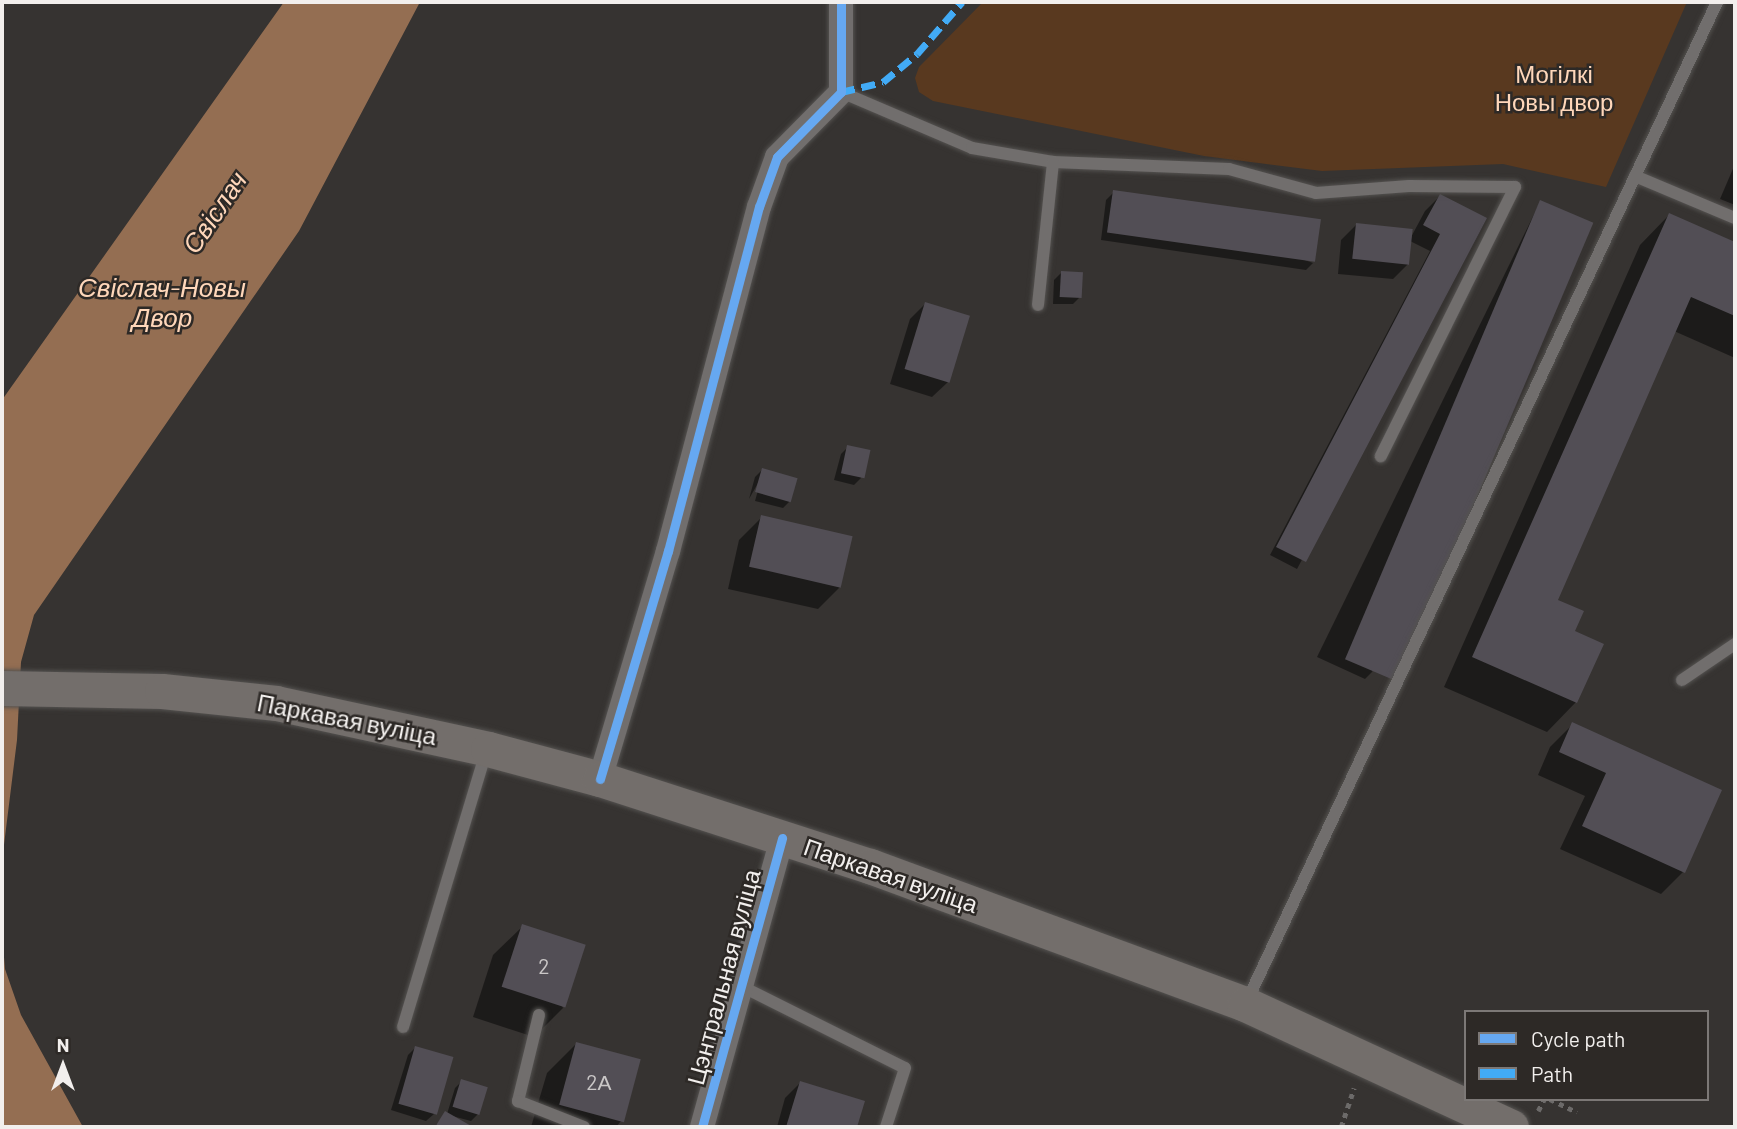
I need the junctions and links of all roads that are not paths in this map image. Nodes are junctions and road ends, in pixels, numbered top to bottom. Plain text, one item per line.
1 (841, 2) edge
2 (1717, 2) edge
3 (841, 92) junction
4 (1053, 162) junction
5 (1635, 176) junction
6 (1735, 218) edge
7 (1038, 305) dead end
8 (1381, 456) dead end
9 (1735, 644) edge
10 (1682, 680) dead end
11 (2, 688) edge
12 (488, 749) junction
13 (600, 779) junction
14 (782, 838) junction
15 (741, 986) junction
16 (1245, 1004) junction
17 (539, 1015) dead end
18 (403, 1027) dead end
19 (584, 1127) edge
20 (702, 1127) edge
21 (886, 1127) edge
22 (1511, 1127) edge

1 - 3 street
2 - 5 lane
3 - 4 lane
3 - 13 street
4 - 7 lane
4 - 8 lane
5 - 6 lane
5 - 16 lane
9 - 10 lane
11 - 12 main road, Паркавая вуліца
12 - 13 main road, Паркавая вуліца
12 - 18 lane
13 - 14 main road, Паркавая вуліца
14 - 15 street, Цэнтральная вуліца
14 - 16 main road, Паркавая вуліца
15 - 20 street, Цэнтральная вуліца
15 - 21 lane
16 - 22 main road, Паркавая вуліца
17 - 19 lane

